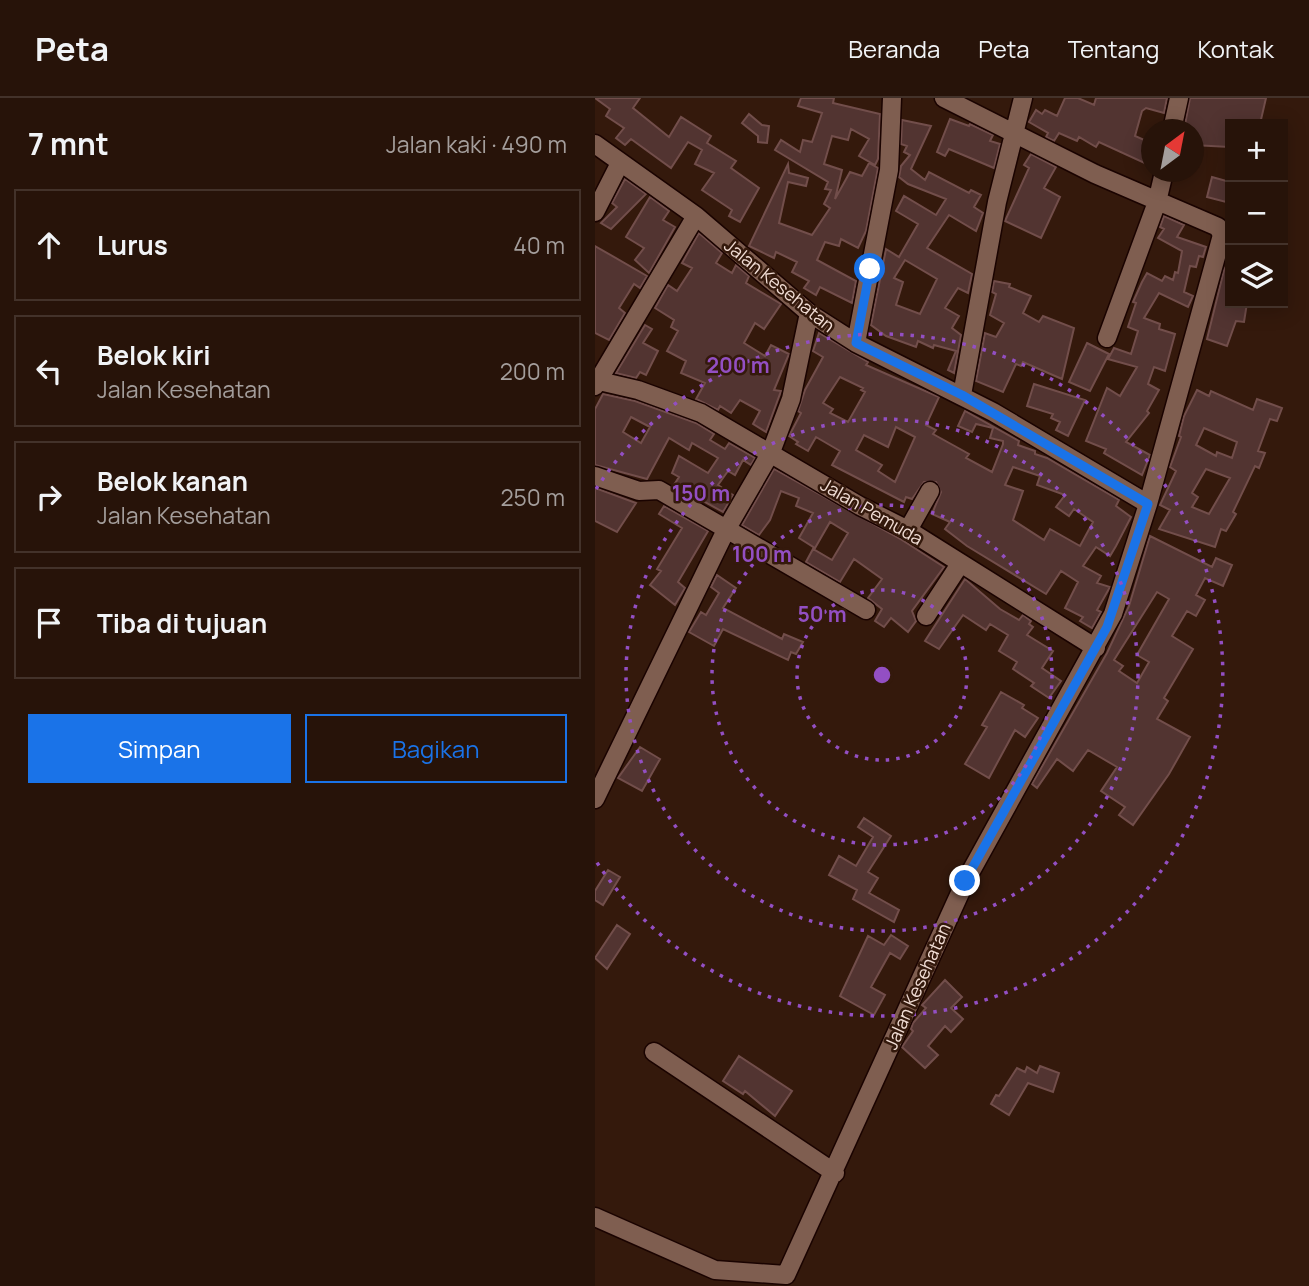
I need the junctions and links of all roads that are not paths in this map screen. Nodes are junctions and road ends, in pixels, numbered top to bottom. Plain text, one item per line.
1 (892, 98) edge
2 (944, 98) edge
3 (1023, 98) edge
4 (1179, 98) edge
5 (1174, 119) edge
6 (1015, 135) junction
7 (595, 144) edge
8 (620, 163) junction
9 (1162, 182) edge
10 (1157, 202) junction
11 (595, 212) edge
12 (696, 216) junction
13 (809, 313) junction
14 (1107, 338) dead end
15 (856, 343) junction
16 (596, 382) edge
17 (962, 395) junction
18 (771, 452) junction
19 (595, 476) edge
20 (930, 491) dead end
21 (1148, 504) junction
22 (726, 530) junction
23 (908, 530) junction
24 (960, 564) junction
25 (866, 610) dead end
26 (926, 616) dead end
27 (1096, 648) junction
28 (595, 799) edge
29 (653, 1052) dead end
30 (835, 1173) junction
31 (595, 1217) edge
32 (715, 1270) junction
33 (789, 1281) edge
34 (743, 1286) edge

1 - 15 street
2 - 6 street
3 - 6 street
4 - 5 street
6 - 10 street
6 - 17 street
7 - 8 street, Jalan Kesehatan
8 - 11 street
8 - 12 street, Jalan Kesehatan
9 - 10 street
10 - 14 street
10 - 21 street
12 - 13 street, Jalan Kesehatan
12 - 16 street
13 - 15 street, Jalan Kesehatan
13 - 18 street
15 - 17 street, Jalan Kesehatan
16 - 18 street, Jalan Pemuda
17 - 21 street, Jalan Kesehatan
18 - 22 street
18 - 23 street, Jalan Pemuda
19 - 22 street
20 - 23 street
21 - 27 street, Jalan Kesehatan
22 - 25 street
22 - 28 street
23 - 24 street, Jalan Pemuda
24 - 26 street
24 - 27 street, Jalan Pemuda
27 - 30 street, Jalan Kesehatan
29 - 30 street
30 - 33 street, Jalan Kesehatan
31 - 32 street
32 - 33 street
32 - 34 street

